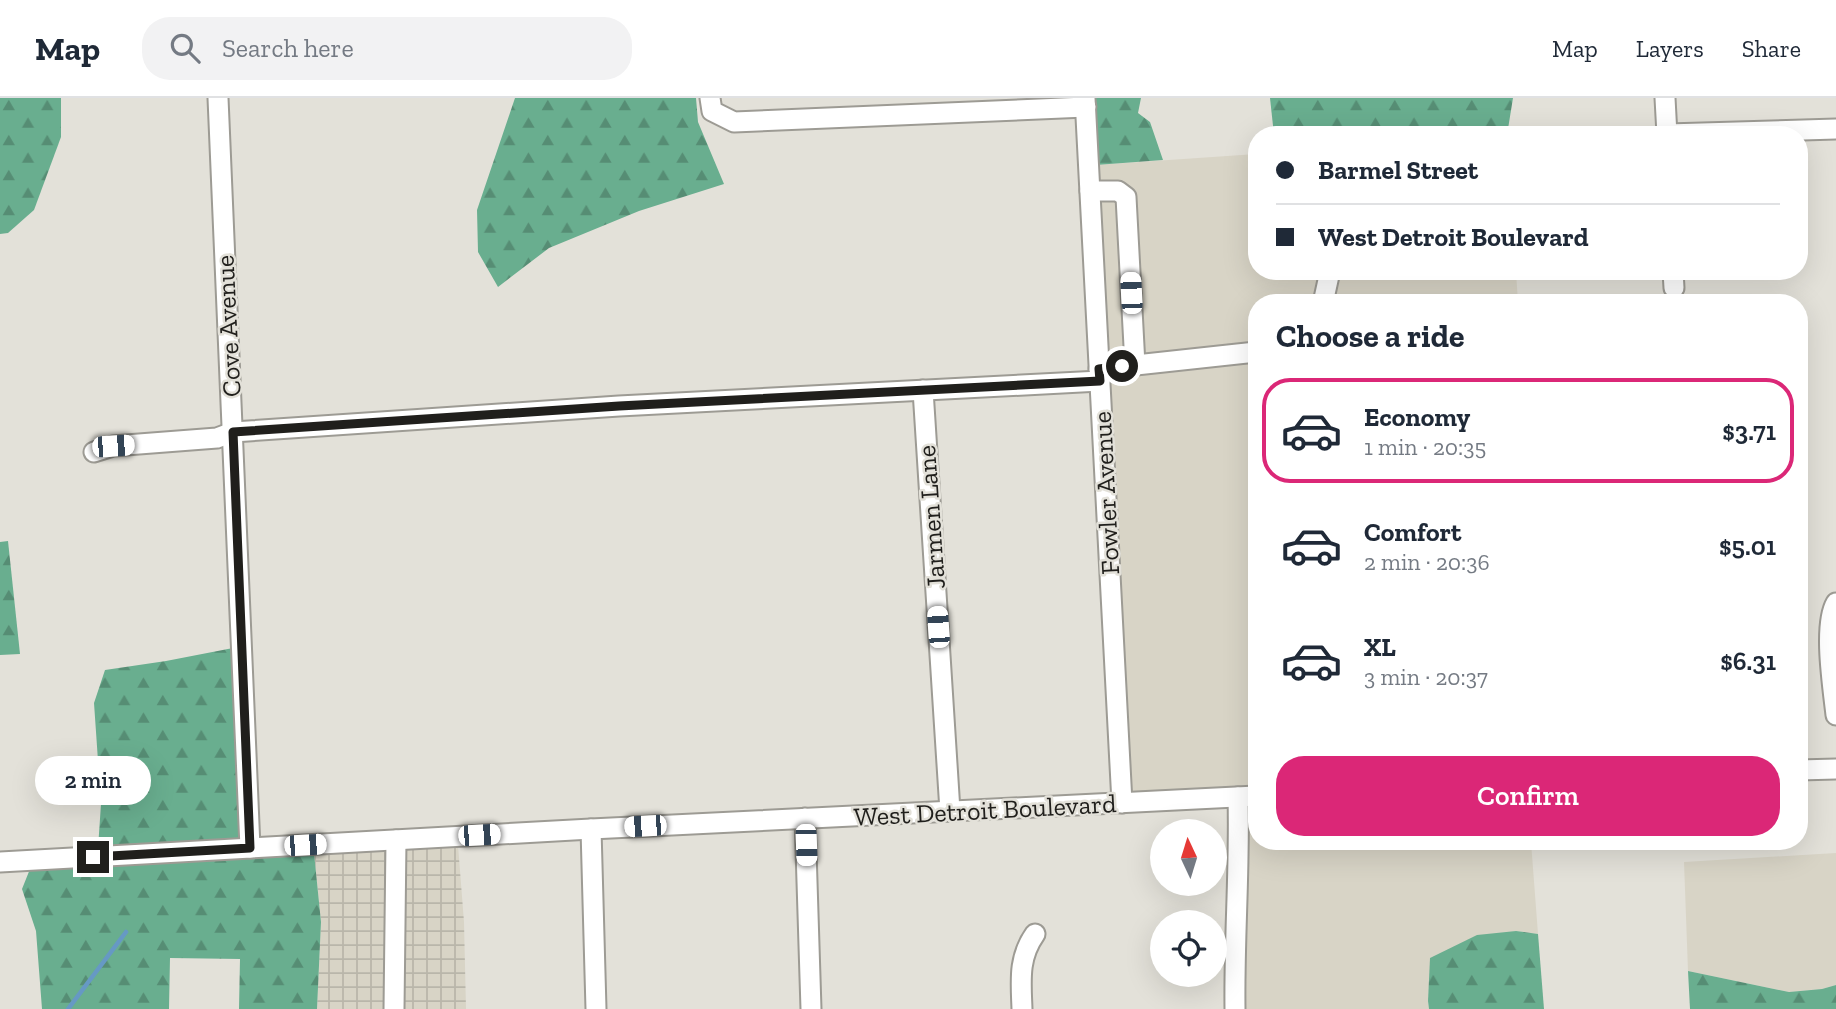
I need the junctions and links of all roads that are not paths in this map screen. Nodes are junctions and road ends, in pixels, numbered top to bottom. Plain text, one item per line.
1 (218, 98) edge
2 (710, 98) edge
3 (1665, 98) edge
4 (1086, 102) edge
5 (1667, 126) edge
6 (1836, 128) edge
7 (1808, 129) edge
8 (1090, 191) junction
9 (1248, 353) edge
10 (1135, 365) junction
11 (1100, 375) junction
12 (923, 390) junction
13 (233, 432) junction
14 (94, 452) dead end
15 (1836, 603) edge
16 (1836, 715) edge
17 (1836, 769) edge
18 (1808, 770) edge
19 (1247, 797) edge
20 (1122, 803) junction
21 (950, 811) junction
22 (805, 818) junction
23 (591, 829) junction
24 (396, 840) junction
25 (250, 848) junction
26 (0, 862) edge
27 (1035, 934) dead end
28 (394, 1009) edge
29 (596, 1009) edge
30 (811, 1009) edge
31 (1022, 1009) edge
32 (1235, 1009) edge

1 - 13 street, Cove Avenue
2 - 4 street
3 - 5 street
4 - 8 street, Fowler Avenue
6 - 7 street
8 - 10 street
8 - 11 street, Fowler Avenue
9 - 10 street
10 - 11 street
11 - 12 street
11 - 20 street, Fowler Avenue
12 - 13 street
12 - 21 street, Jarmen Lane
13 - 14 street
13 - 25 street, Cove Avenue
15 - 16 street
17 - 18 street
19 - 20 street, West Detroit Boulevard
19 - 32 street
20 - 21 street, West Detroit Boulevard
21 - 22 street, West Detroit Boulevard
22 - 23 street, West Detroit Boulevard
22 - 30 street
23 - 24 street, West Detroit Boulevard
23 - 29 street
24 - 25 street, West Detroit Boulevard
24 - 28 street
25 - 26 street, West Detroit Boulevard
27 - 31 street

